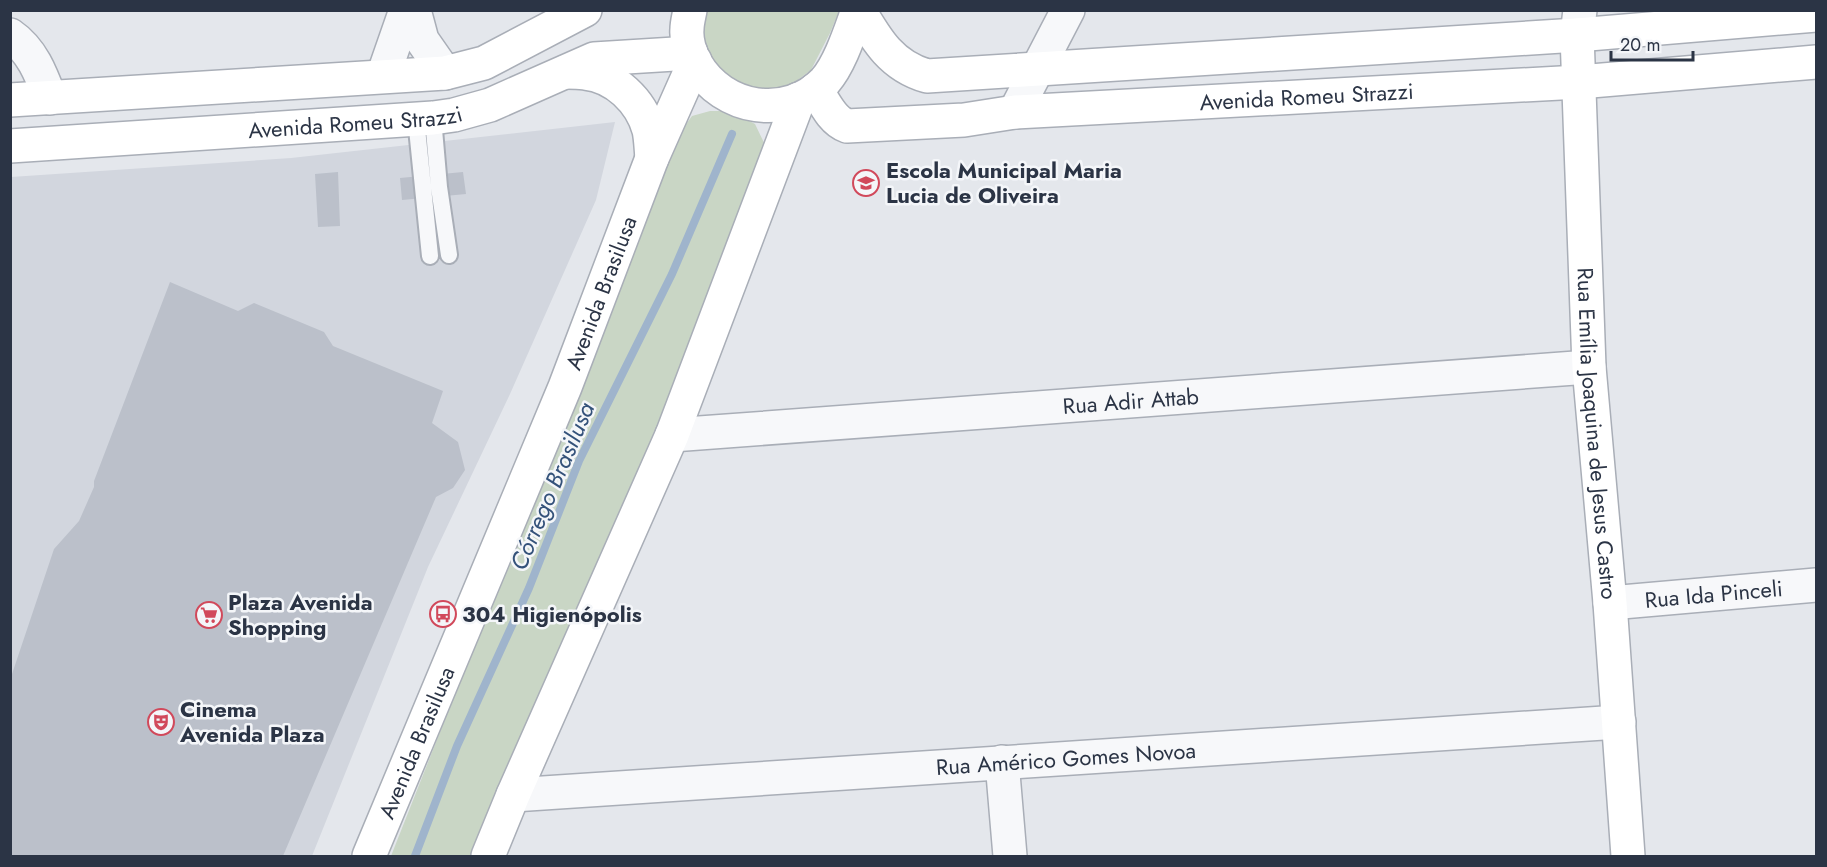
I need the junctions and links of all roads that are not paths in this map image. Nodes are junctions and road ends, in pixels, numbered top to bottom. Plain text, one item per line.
1 (406, 10) edge
2 (414, 10) edge
3 (585, 10) edge
4 (690, 10) edge
5 (859, 10) edge
6 (1068, 10) edge
7 (1816, 15) edge
8 (1578, 23) edge
9 (10, 35) edge
10 (693, 57) junction
11 (1816, 62) edge
12 (1036, 71) junction
13 (564, 72) junction
14 (445, 73) junction
15 (383, 76) junction
16 (1579, 82) junction
17 (807, 94) junction
18 (50, 98) junction
19 (10, 100) edge
20 (1015, 112) junction
21 (425, 119) junction
22 (10, 146) edge
23 (652, 158) junction
24 (449, 255) dead end
25 (430, 256) dead end
26 (1589, 368) junction
27 (672, 435) junction
28 (1816, 585) edge
29 (1610, 603) junction
30 (1618, 722) junction
31 (1002, 762) junction
32 (513, 795) junction
33 (369, 856) edge
34 (488, 856) edge
35 (1010, 856) edge
36 (1628, 856) edge

1 - 15 street
2 - 14 street
3 - 14 main road, Avenida Romeu Strazzi
4 - 10 main road
5 - 12 main road, Avenida Romeu Strazzi
5 - 17 main road
6 - 12 street
7 - 8 main road, Avenida Romeu Strazzi
8 - 12 main road, Avenida Romeu Strazzi
8 - 16 main road, Rua Emília Joaquina de Jesus Castro
9 - 18 street
10 - 13 main road, Avenida Romeu Strazzi
10 - 17 main road
10 - 23 main road, Avenida Brasilusa
11 - 16 main road, Avenida Romeu Strazzi
12 - 20 street
13 - 21 main road, Avenida Romeu Strazzi
13 - 23 main road
14 - 15 main road, Avenida Romeu Strazzi
15 - 18 main road, Avenida Romeu Strazzi
16 - 20 main road, Avenida Romeu Strazzi
16 - 26 main road, Rua Emília Joaquina de Jesus Castro
17 - 20 main road, Avenida Romeu Strazzi
17 - 27 main road
18 - 19 main road, Avenida Romeu Strazzi
21 - 22 main road, Avenida Romeu Strazzi
21 - 24 lane
21 - 25 lane
23 - 33 main road, Avenida Brasilusa
26 - 27 street, Rua Adir Attab
26 - 29 main road, Rua Emília Joaquina de Jesus Castro
27 - 32 main road
28 - 29 street, Rua Ida Pinceli
29 - 30 main road, Rua Emília Joaquina de Jesus Castro
30 - 31 street, Rua Américo Gomes Novoa
30 - 36 main road, Rua Emília Joaquina de Jesus Castro
31 - 32 street, Rua Américo Gomes Novoa
31 - 35 street
32 - 34 main road

